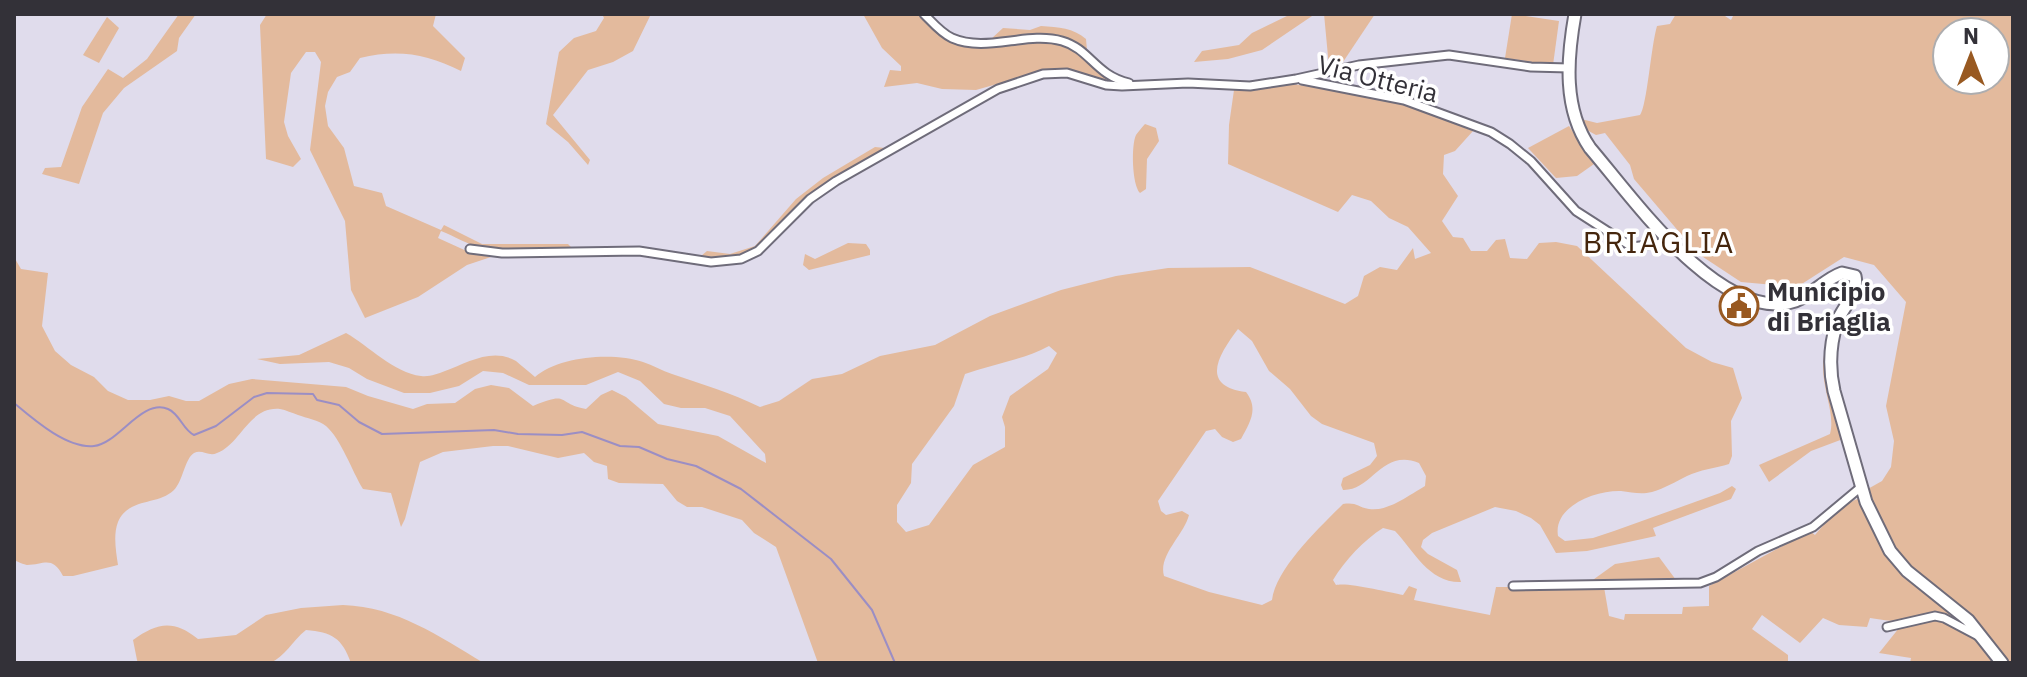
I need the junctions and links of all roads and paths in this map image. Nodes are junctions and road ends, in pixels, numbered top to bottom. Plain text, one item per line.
1 (924, 14) edge
2 (1575, 14) edge
3 (1569, 68) junction
4 (1296, 79) junction
5 (1139, 86) junction
6 (1672, 242) junction
7 (470, 249) dead end
8 (1861, 487) junction
9 (1513, 586) dead end
10 (1887, 627) dead end
11 (1984, 638) junction
12 (2002, 663) edge

1 - 5 street
2 - 3 main road
3 - 4 street, Via Otteria
3 - 6 main road
4 - 5 street
4 - 6 street, Via Otteria
5 - 7 street
6 - 8 main road
8 - 9 street
8 - 11 main road
10 - 11 street
11 - 12 main road

